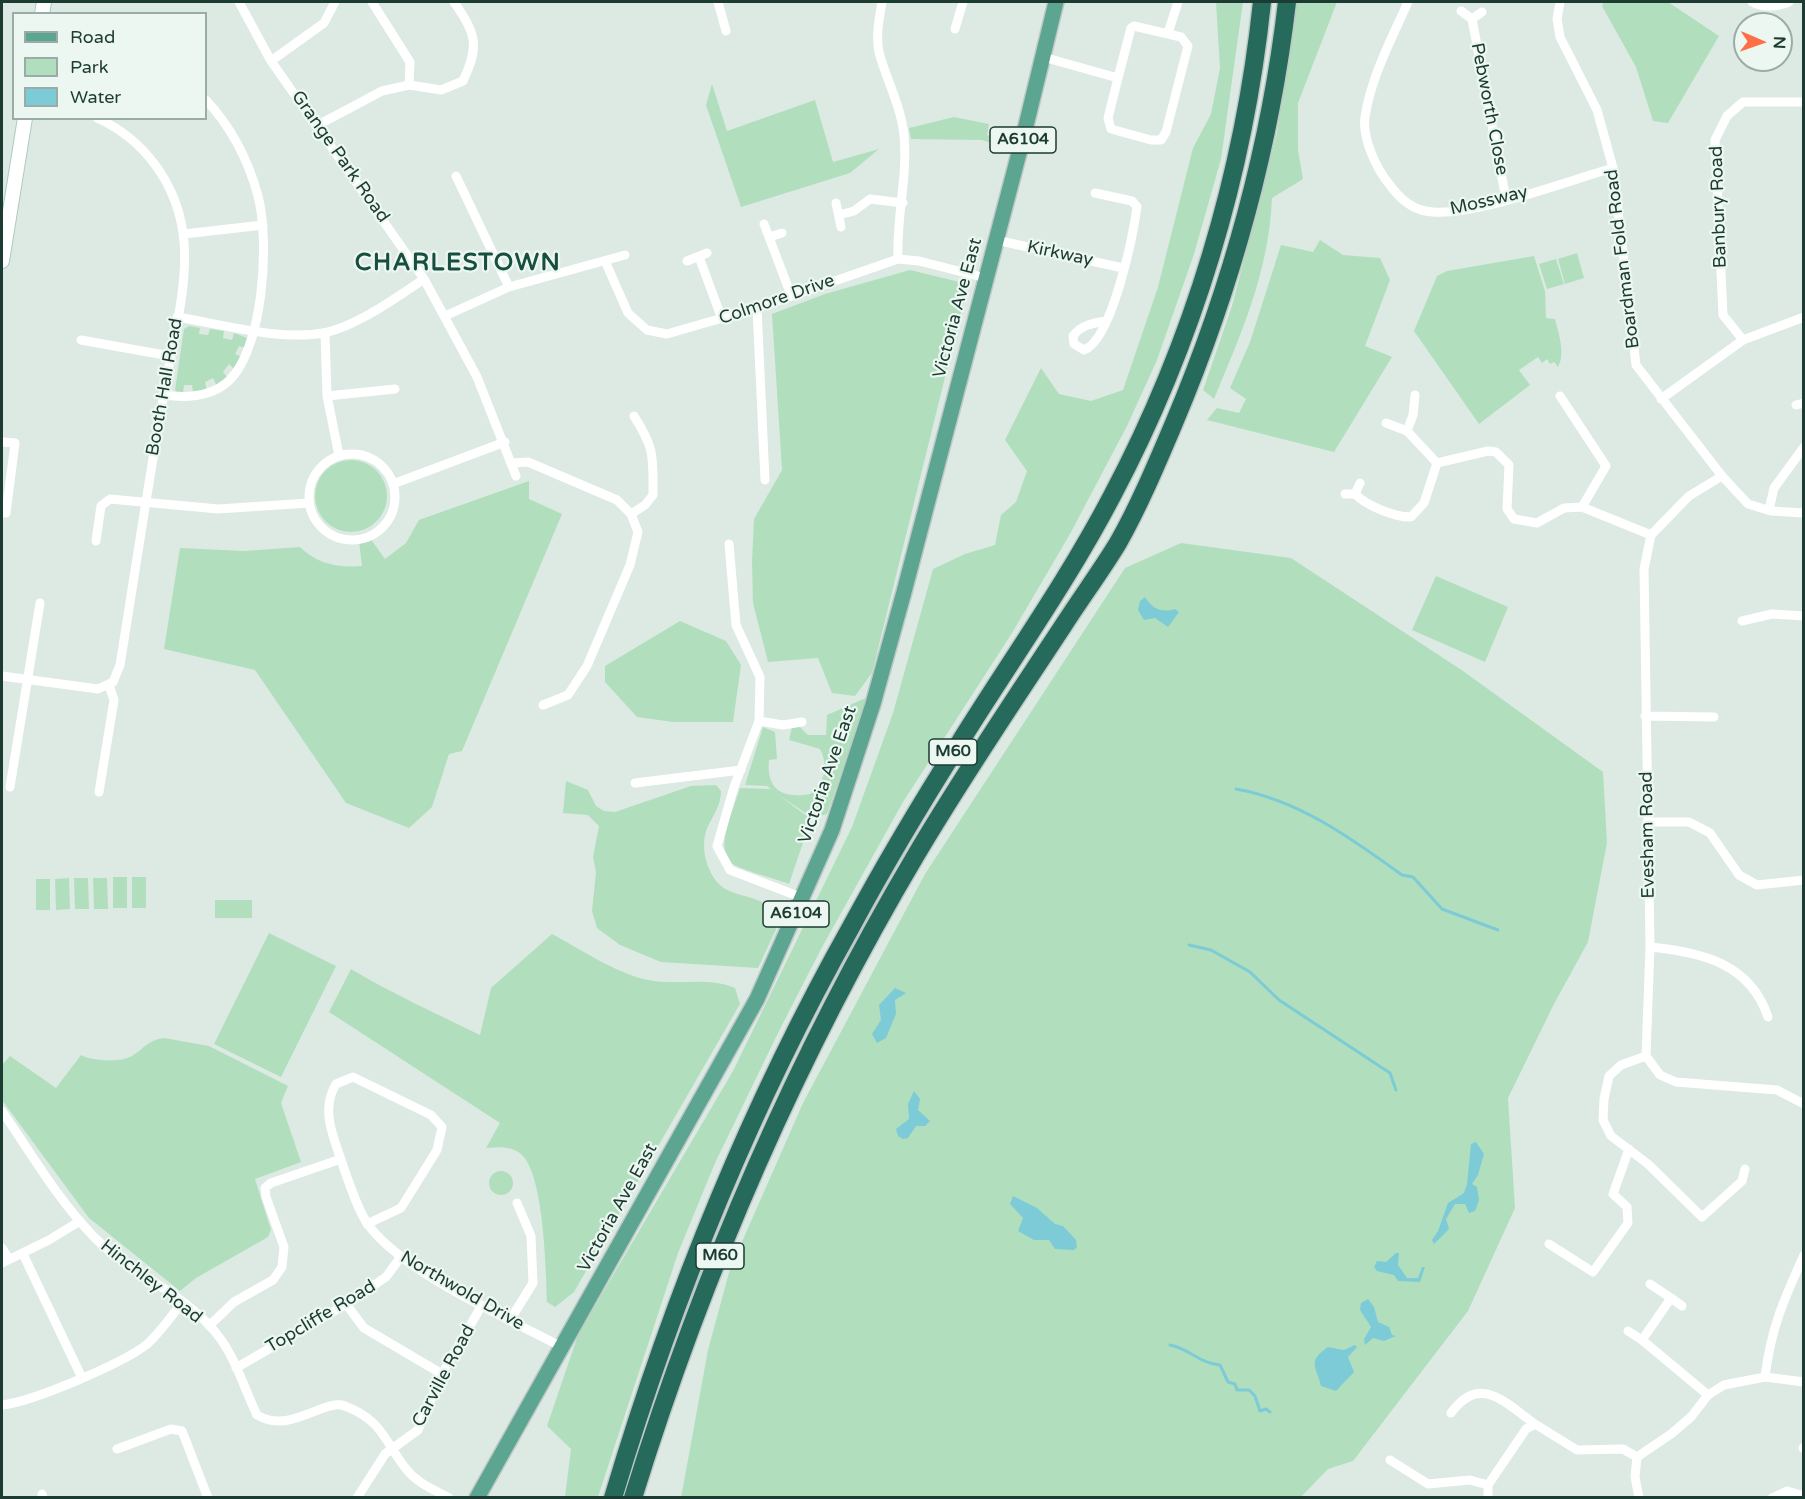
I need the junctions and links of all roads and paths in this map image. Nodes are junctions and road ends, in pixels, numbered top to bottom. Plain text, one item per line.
1 (238, 2) edge
2 (335, 2) edge
3 (372, 2) edge
4 (454, 2) edge
5 (718, 2) edge
6 (882, 2) edge
7 (963, 2) edge
8 (1056, 2) edge
9 (1178, 2) edge
10 (1262, 2) edge
11 (1287, 2) edge
12 (1407, 2) edge
13 (1560, 2) edge
14 (1752, 2) edge
15 (1789, 2) edge
16 (1461, 11) dead end
17 (1482, 12) dead end
18 (1472, 19) junction
19 (955, 29) dead end
20 (726, 31) dead end
21 (1168, 33) junction
22 (1043, 57) junction
23 (271, 61) junction
24 (1118, 78) junction
25 (409, 85) junction
26 (207, 101) edge
27 (1803, 102) edge
28 (25, 120) edge
29 (100, 120) edge
30 (318, 125) junction
31 (1613, 168) junction
32 (456, 176) dead end
33 (1095, 193) dead end
34 (1506, 199) junction
35 (836, 203) dead end
36 (903, 203) junction
37 (838, 215) junction
38 (5, 216) edge
39 (764, 224) dead end
40 (263, 225) junction
41 (841, 227) dead end
42 (782, 233) dead end
43 (184, 234) junction
44 (769, 237) junction
45 (996, 240) junction
46 (625, 255) dead end
47 (898, 259) junction
48 (2, 261) edge
49 (605, 261) junction
50 (687, 261) dead end
51 (1123, 268) junction
52 (986, 278) junction
53 (424, 279) junction
54 (509, 287) junction
55 (791, 295) junction
56 (757, 308) junction
57 (445, 316) junction
58 (177, 317) junction
59 (1803, 317) edge
60 (722, 319) junction
61 (1106, 321) dead end
62 (253, 329) junction
63 (325, 333) junction
64 (81, 340) dead end
65 (1743, 340) junction
66 (170, 356) junction
67 (396, 389) dead end
68 (164, 395) junction
69 (1415, 395) dead end
70 (327, 396) junction
71 (1560, 396) dead end
72 (1660, 399) junction
73 (634, 416) dead end
74 (1386, 423) dead end
75 (1407, 431) junction
76 (2, 442) edge
77 (505, 442) junction
78 (1803, 447) edge
79 (339, 455) junction
80 (513, 463) junction
81 (1437, 463) junction
82 (516, 476) dead end
83 (1722, 476) junction
84 (765, 480) dead end
85 (1360, 483) dead end
86 (393, 484) junction
87 (146, 502) junction
88 (309, 503) junction
89 (1582, 507) junction
90 (1769, 510) junction
91 (2, 513) edge
92 (1803, 513) edge
93 (631, 514) junction
94 (1411, 517) junction
95 (1414, 528) dead end
96 (1651, 536) junction
97 (96, 541) dead end
98 (729, 544) dead end
99 (40, 603) dead end
100 (1803, 616) edge
101 (1743, 621) dead end
102 (2, 676) edge
103 (28, 681) junction
104 (109, 685) junction
105 (543, 705) dead end
106 (1645, 716) junction
107 (1714, 716) dead end
108 (759, 721) junction
109 (802, 722) dead end
110 (741, 770) junction
111 (636, 783) dead end
112 (10, 787) dead end
113 (99, 792) dead end
114 (1647, 822) junction
115 (1803, 880) edge
116 (803, 898) junction
117 (1650, 947) junction
118 (1768, 1017) dead end
119 (1646, 1056) junction
120 (1803, 1104) edge
121 (2, 1111) edge
122 (1629, 1149) junction
123 (341, 1159) junction
124 (1745, 1169) dead end
125 (517, 1203) dead end
126 (80, 1221) junction
127 (367, 1224) junction
128 (1549, 1244) dead end
129 (2, 1248) edge
130 (22, 1254) junction
131 (1803, 1255) edge
132 (400, 1258) junction
133 (5, 1261) edge
134 (1650, 1284) dead end
135 (1671, 1298) junction
136 (182, 1303) junction
137 (346, 1305) junction
138 (482, 1305) junction
139 (1682, 1306) dead end
140 (510, 1320) junction
141 (209, 1326) junction
142 (1628, 1331) dead end
143 (1642, 1340) junction
144 (562, 1347) junction
145 (236, 1368) junction
146 (442, 1374) junction
147 (1765, 1377) junction
148 (82, 1378) junction
149 (1803, 1382) edge
150 (1708, 1395) junction
151 (2, 1405) edge
152 (1451, 1413) dead end
153 (1535, 1424) junction
154 (117, 1449) dead end
155 (393, 1449) junction
156 (1638, 1457) junction
157 (1390, 1460) dead end
158 (1488, 1485) junction
159 (1803, 1496) edge
160 (207, 1497) edge
161 (357, 1497) edge
162 (449, 1497) edge
163 (477, 1497) edge
164 (613, 1497) edge
165 (633, 1497) edge
166 (1488, 1497) edge
167 (1639, 1497) edge
168 (1772, 1497) edge

1 - 23 street, Grange Park Road
2 - 23 street
3 - 25 street
4 - 25 street
5 - 20 street
6 - 36 street
7 - 19 street
8 - 22 main road, Victoria Ave East / A6104
9 - 21 street
10 - 164 highway, M60
11 - 165 highway, M60
12 - 34 street, Mossway
13 - 31 street, Boardman Fold Road
14 - 15 street
16 - 18 street, Pebworth Close
17 - 18 street, Pebworth Close
18 - 34 street, Pebworth Close
21 - 24 street
21 - 24 street
22 - 24 street
22 - 45 main road, Victoria Ave East / A6104
23 - 30 street, Grange Park Road
25 - 30 street
26 - 40 street
27 - 65 street, Banbury Road
28 - 38 street
29 - 43 street, Booth Hall Road
30 - 53 street, Grange Park Road
31 - 34 street, Mossway
31 - 72 street, Boardman Fold Road
32 - 54 street
33 - 51 street
35 - 37 street
36 - 37 street
36 - 47 street
37 - 41 street
38 - 48 street
39 - 44 street
40 - 43 street
40 - 62 street
42 - 44 street
43 - 58 street, Booth Hall Road
44 - 55 street
45 - 51 street, Kirkway
45 - 52 main road, Victoria Ave East / A6104
46 - 49 street
47 - 52 street, Colmore Drive
47 - 55 street, Colmore Drive
49 - 54 street
49 - 60 street, Colmore Drive
50 - 60 street
51 - 61 street
52 - 116 main road, Victoria Ave East / A6104
53 - 57 street, Grange Park Road
53 - 63 street
54 - 57 street
55 - 56 street, Colmore Drive
56 - 60 street, Colmore Drive
56 - 84 street
57 - 77 street, Grange Park Road
58 - 62 street
58 - 66 street, Booth Hall Road
59 - 65 street
62 - 63 street
62 - 68 street
63 - 70 street
64 - 66 street
65 - 72 street
66 - 68 street, Booth Hall Road
67 - 70 street
68 - 87 street, Booth Hall Road
69 - 75 street
70 - 79 street
71 - 89 street
72 - 83 street, Boardman Fold Road
73 - 93 street
74 - 75 street
75 - 81 street
76 - 91 street
77 - 80 street, Grange Park Road
77 - 86 street
78 - 90 street
79 - 86 street
79 - 88 street
80 - 82 street, Grange Park Road
80 - 93 street
81 - 89 street
81 - 94 street
83 - 90 street, Boardman Fold Road
83 - 96 street
85 - 94 street
86 - 88 street
87 - 88 street
87 - 97 street
87 - 104 street, Booth Hall Road
89 - 96 street
90 - 92 street, Boardman Fold Road
93 - 105 street
94 - 95 street
96 - 106 street, Evesham Road
98 - 108 street
99 - 103 street
100 - 101 street
102 - 103 street
103 - 104 street
103 - 112 street
104 - 113 street
106 - 107 street
106 - 114 street, Evesham Road
108 - 109 street
108 - 110 street
110 - 111 street
110 - 116 street
114 - 115 street
114 - 117 street, Evesham Road
116 - 144 main road, Victoria Ave East / A6104
117 - 118 street
117 - 119 street, Evesham Road
119 - 120 street
119 - 122 street
121 - 126 street, Hinchley Road
122 - 124 street
122 - 128 street
123 - 127 street, Northwold Drive
123 - 127 street, Northwold Drive
123 - 141 street
125 - 140 street
126 - 130 street
126 - 136 street, Hinchley Road
127 - 132 street, Northwold Drive
129 - 133 street
130 - 133 street
130 - 148 street
131 - 147 street
132 - 137 street, Topcliffe Road
132 - 138 street, Northwold Drive
134 - 135 street
135 - 139 street
135 - 143 street
136 - 141 street, Hinchley Road
136 - 148 street
137 - 145 street, Topcliffe Road
137 - 146 street
138 - 140 street, Northwold Drive
138 - 146 street, Carville Road
140 - 144 street, Northwold Drive
141 - 145 street, Hinchley Road
142 - 143 street
143 - 150 street
144 - 163 main road, Victoria Ave East / A6104
145 - 155 street, Hinchley Road
146 - 155 street, Carville Road
147 - 149 street
147 - 150 street
148 - 151 street
150 - 156 street
152 - 153 street
153 - 156 street
153 - 158 street
154 - 160 street
155 - 161 street, Carville Road
155 - 162 street, Hinchley Road
156 - 167 street
157 - 158 street
158 - 166 street
159 - 168 street

